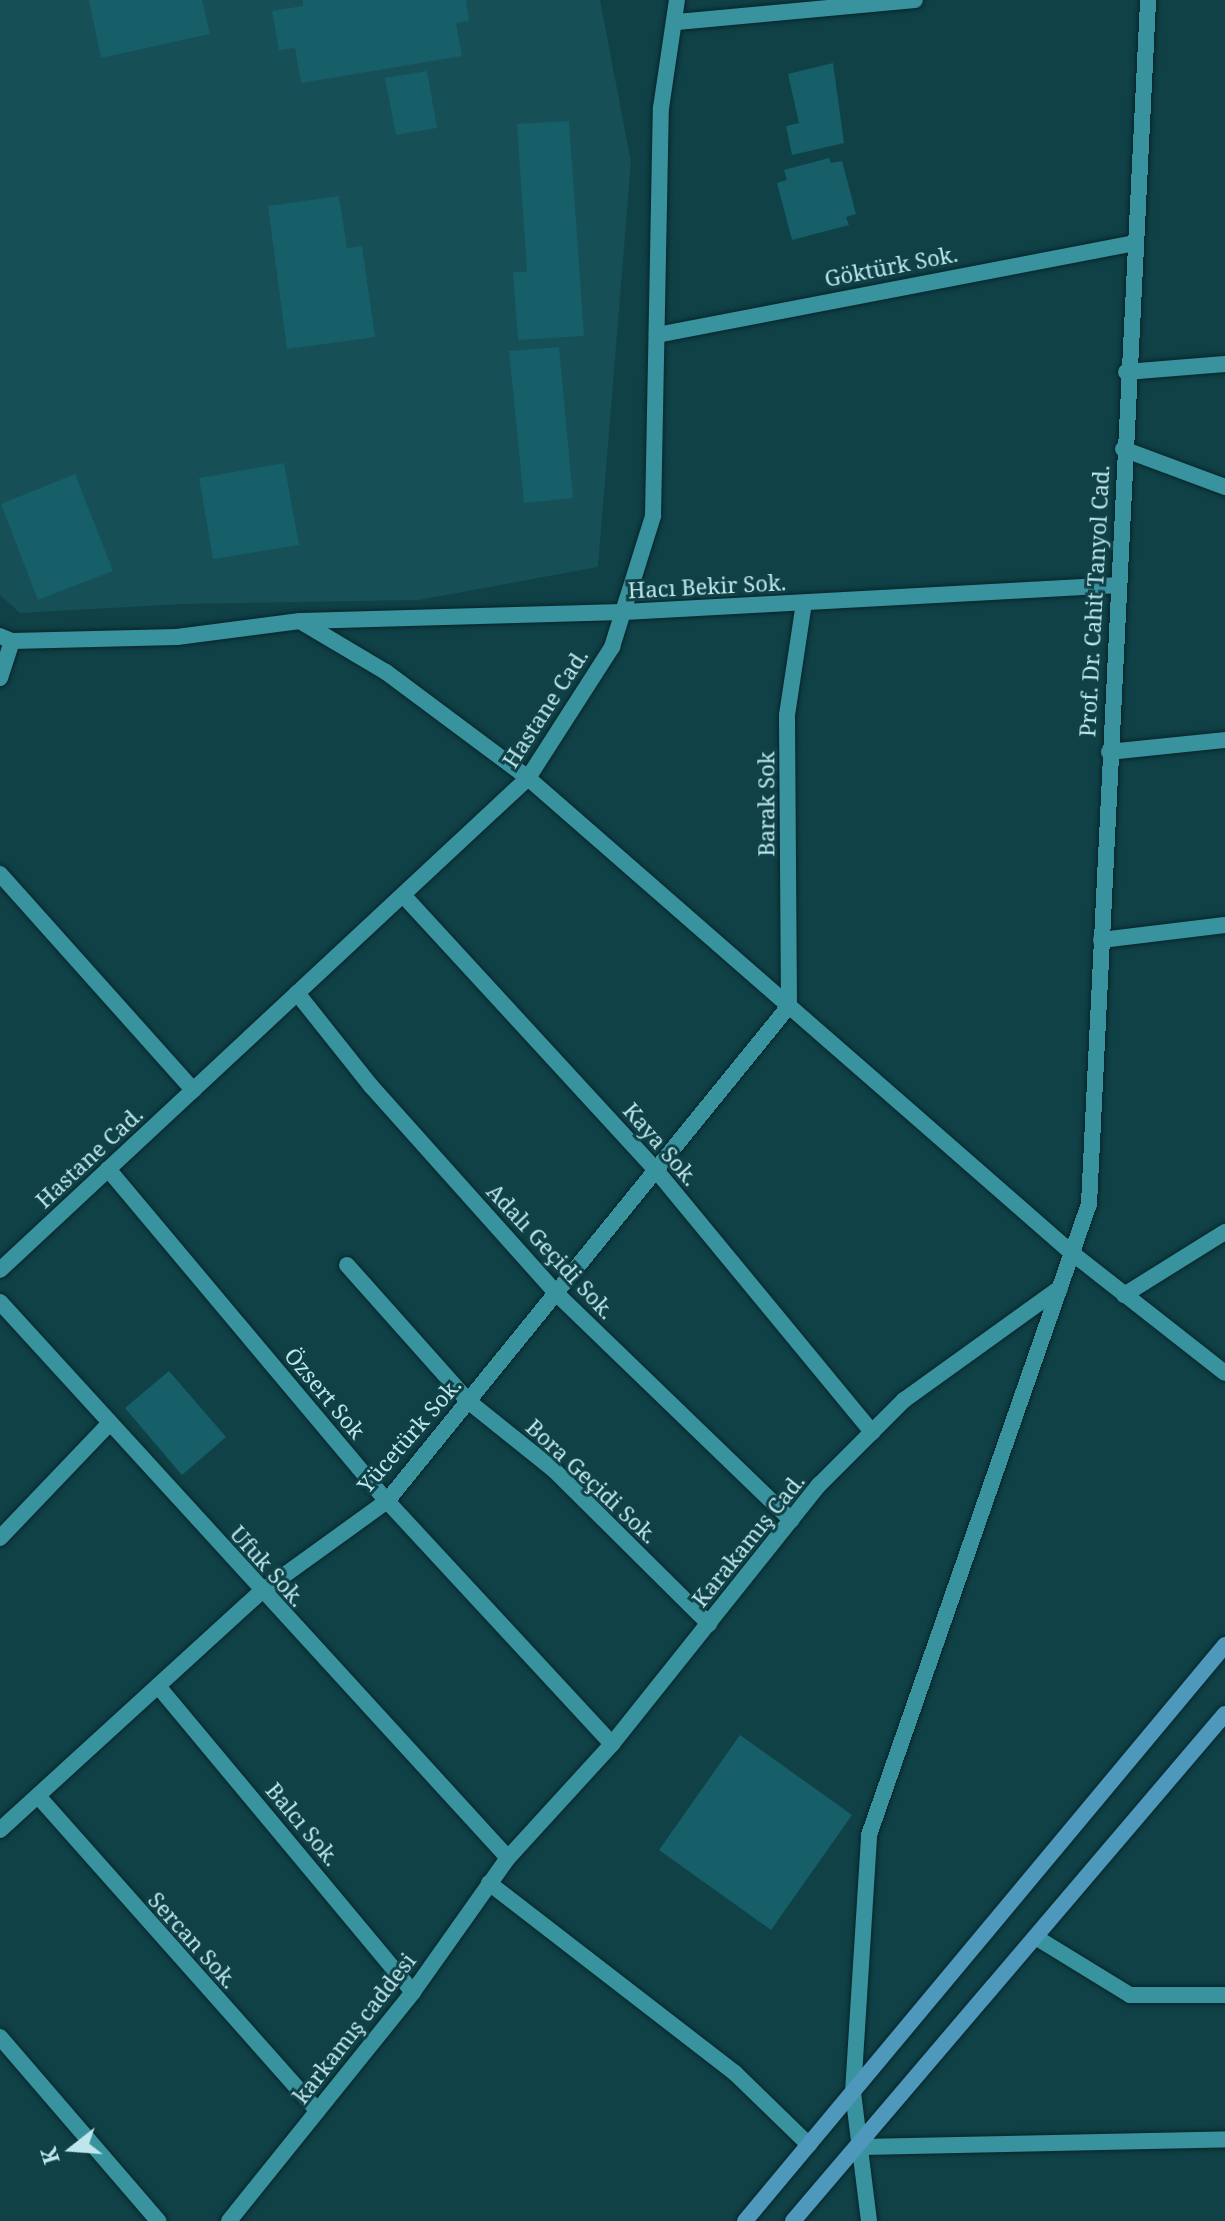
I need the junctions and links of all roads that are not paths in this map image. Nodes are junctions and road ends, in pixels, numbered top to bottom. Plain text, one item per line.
1 (677, 0) edge
2 (915, 0) edge
3 (1148, 0) edge
4 (677, 22) junction
5 (1134, 243) junction
6 (657, 335) junction
7 (1225, 364) edge
8 (1126, 372) junction
9 (1123, 449) junction
10 (1225, 487) edge
11 (1116, 585) junction
12 (804, 603) junction
13 (623, 612) junction
14 (300, 621) junction
15 (6, 638) edge
16 (0, 678) edge
17 (1225, 740) edge
18 (1109, 752) junction
19 (528, 778) junction
20 (0, 874) edge
21 (403, 895) junction
22 (1225, 925) edge
23 (1101, 940) junction
24 (297, 993) junction
25 (789, 1006) junction
26 (193, 1090) junction
27 (108, 1169) junction
28 (656, 1170) junction
29 (1225, 1232) edge
30 (1072, 1253) junction
31 (347, 1265) dead end
32 (0, 1270) edge
33 (1060, 1288) junction
34 (556, 1293) junction
35 (1124, 1295) junction
36 (0, 1302) edge
37 (1225, 1373) edge
38 (468, 1401) junction
39 (110, 1423) junction
40 (872, 1432) junction
41 (387, 1501) junction
42 (791, 1520) junction
43 (0, 1538) edge
44 (261, 1592) junction
45 (709, 1624) junction
46 (1225, 1645) edge
47 (158, 1686) junction
48 (1225, 1714) edge
49 (612, 1744) junction
50 (38, 1796) junction
51 (0, 1830) edge
52 (508, 1858) junction
53 (489, 1883) junction
54 (1037, 1938) junction
55 (413, 1992) junction
56 (1225, 1995) edge
57 (0, 2037) edge
58 (853, 2092) junction
59 (318, 2111) junction
60 (1225, 2139) edge
61 (809, 2145) junction
62 (858, 2147) junction
63 (158, 2221) edge
64 (229, 2221) edge
65 (745, 2221) edge
66 (793, 2221) edge
67 (869, 2221) edge

1 - 4 street, Hastane Cad.
2 - 4 street
3 - 5 street, Prof. Dr. Cahit Tanyol Cad.
4 - 6 street, Hastane Cad.
5 - 6 street, Göktürk Sok.
5 - 8 street, Prof. Dr. Cahit Tanyol Cad.
6 - 13 street, Hastane Cad.
7 - 8 street
8 - 9 street, Prof. Dr. Cahit Tanyol Cad.
9 - 10 street
9 - 11 street, Prof. Dr. Cahit Tanyol Cad.
11 - 12 street, Hacı Bekir Sok.
11 - 18 street, Prof. Dr. Cahit Tanyol Cad.
12 - 13 street, Hacı Bekir Sok.
12 - 25 street, Barak Sok
13 - 14 street, Hacı Bekir Sok.
13 - 19 street, Hastane Cad.
14 - 15 street, Hacı Bekir Sok.
14 - 19 street
15 - 16 street
17 - 18 street
18 - 23 street, Prof. Dr. Cahit Tanyol Cad.
19 - 21 street, Hastane Cad.
19 - 25 street
20 - 26 street
21 - 24 street, Hastane Cad.
21 - 28 street, Kaya Sok.
22 - 23 street
23 - 30 street, Prof. Dr. Cahit Tanyol Cad.
24 - 26 street, Hastane Cad.
24 - 34 street, Adalı Geçidi Sok.
25 - 28 street, Yücetürk Sok.
25 - 30 street
26 - 27 street, Hastane Cad.
27 - 32 street, Hastane Cad.
27 - 41 street, Özsert Sok
28 - 34 street, Yücetürk Sok.
28 - 40 street, Kaya Sok.
29 - 35 street
30 - 33 street, Prof. Dr. Cahit Tanyol Cad.
30 - 35 street
31 - 38 street, Bora Geçidi Sok.
33 - 40 street, Karakamış Cad.
33 - 58 street, Prof. Dr. Cahit Tanyol Cad.
34 - 38 street, Yücetürk Sok.
34 - 42 street, Adalı Geçidi Sok.
35 - 37 street
36 - 39 street, Ufuk Sok.
38 - 41 street, Yücetürk Sok.
38 - 45 street, Bora Geçidi Sok.
39 - 43 street
39 - 44 street, Ufuk Sok.
40 - 42 street, Karakamış Cad.
41 - 44 street, Yücetürk Sok.
41 - 49 street, Özsert Sok
42 - 45 street, Karakamış Cad.
44 - 47 street, Yücetürk Sok.
44 - 52 street, Ufuk Sok.
45 - 49 street, Karakamış Cad.
46 - 58 main road
47 - 50 street, Yücetürk Sok.
47 - 55 street, Balcı Sok.
48 - 54 main road
49 - 52 street, Karakamış Cad.
50 - 51 street, Yücetürk Sok.
50 - 59 street, Sercan Sok.
52 - 53 street, karkamış caddesi
53 - 55 street, karkamış caddesi
53 - 61 street
54 - 56 street
54 - 62 main road
55 - 59 street, karkamış caddesi
57 - 63 street
58 - 61 main road
58 - 62 street, Prof. Dr. Cahit Tanyol Cad.
59 - 64 street, karkamış caddesi
60 - 62 street
61 - 65 main road
62 - 66 main road
62 - 67 street, Prof. Dr. Cahit Tanyol Cad.

